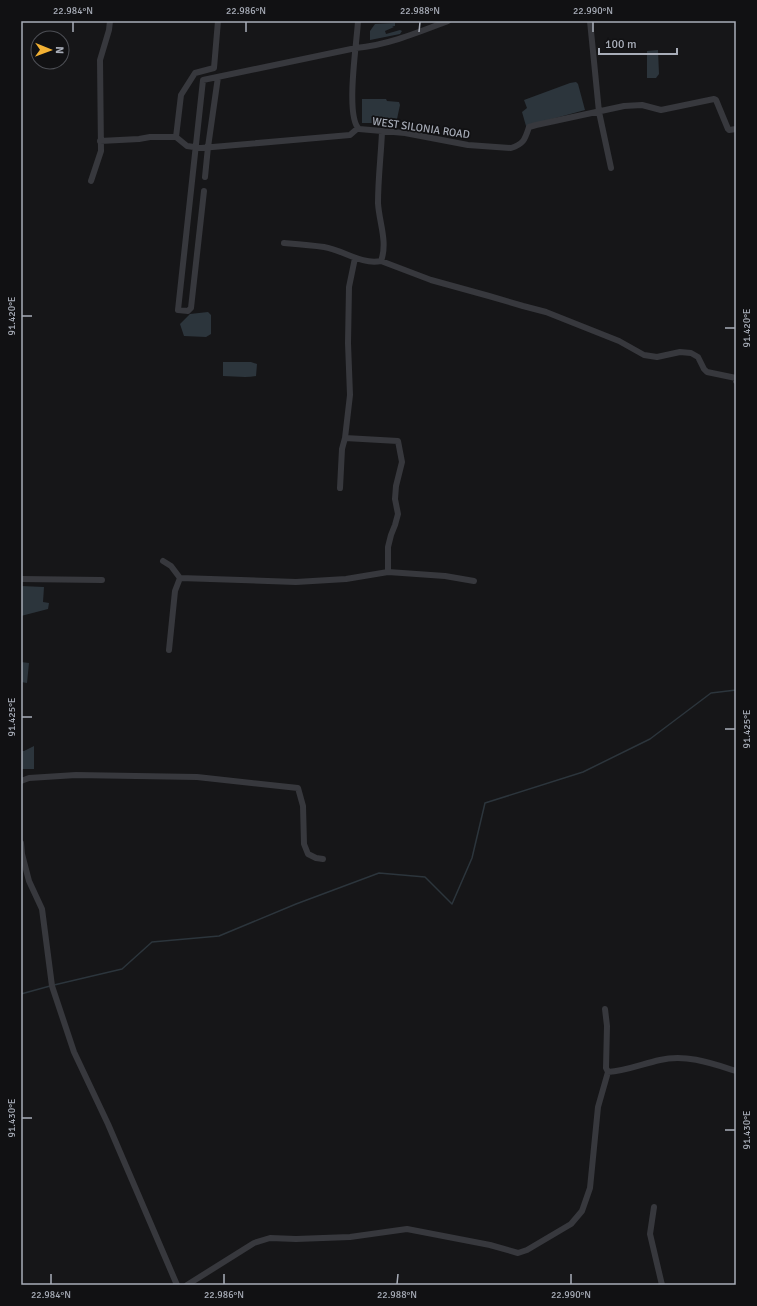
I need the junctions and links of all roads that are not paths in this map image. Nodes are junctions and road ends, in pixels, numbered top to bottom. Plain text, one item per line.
1 (110, 21) edge
2 (218, 21) edge
3 (358, 21) edge
4 (448, 21) edge
5 (590, 21) edge
6 (356, 48) junction
7 (218, 77) junction
8 (599, 112) junction
9 (358, 128) junction
10 (736, 129) edge
11 (382, 132) junction
12 (176, 137) junction
13 (100, 141) junction
14 (195, 147) junction
15 (208, 147) junction
16 (611, 168) dead end
17 (206, 177) dead end
18 (91, 181) dead end
19 (204, 191) dead end
20 (284, 243) dead end
21 (355, 258) junction
22 (381, 261) junction
23 (736, 381) edge
24 (345, 438) junction
25 (340, 488) dead end
26 (163, 561) dead end
27 (388, 572) junction
28 (180, 578) junction
29 (21, 579) edge
30 (102, 580) dead end
31 (474, 580) dead end
32 (169, 650) dead end
33 (21, 781) edge
34 (21, 844) edge
35 (323, 859) dead end
36 (605, 1009) dead end
37 (736, 1071) edge
38 (608, 1072) junction
39 (654, 1206) dead end
40 (177, 1285) edge
41 (187, 1285) edge
42 (662, 1285) edge

1 - 13 street
2 - 12 street
3 - 6 street, WEST SILONIA ROAD
4 - 6 street
5 - 8 street
6 - 7 street
6 - 9 street, WEST SILONIA ROAD
7 - 14 street
7 - 15 street
8 - 10 street
8 - 11 street, WEST SILONIA ROAD
8 - 16 street
9 - 11 street, WEST SILONIA ROAD
9 - 15 street
11 - 22 street
12 - 13 street
12 - 14 street
13 - 18 street
14 - 15 street
14 - 19 street
15 - 17 street
20 - 21 street
21 - 22 street
21 - 24 street
22 - 23 street
24 - 25 street
24 - 27 street
26 - 28 street
27 - 28 street
27 - 31 street
28 - 32 street
29 - 30 street
33 - 35 street
34 - 40 street
36 - 38 street
37 - 38 street
38 - 41 street
39 - 42 street

